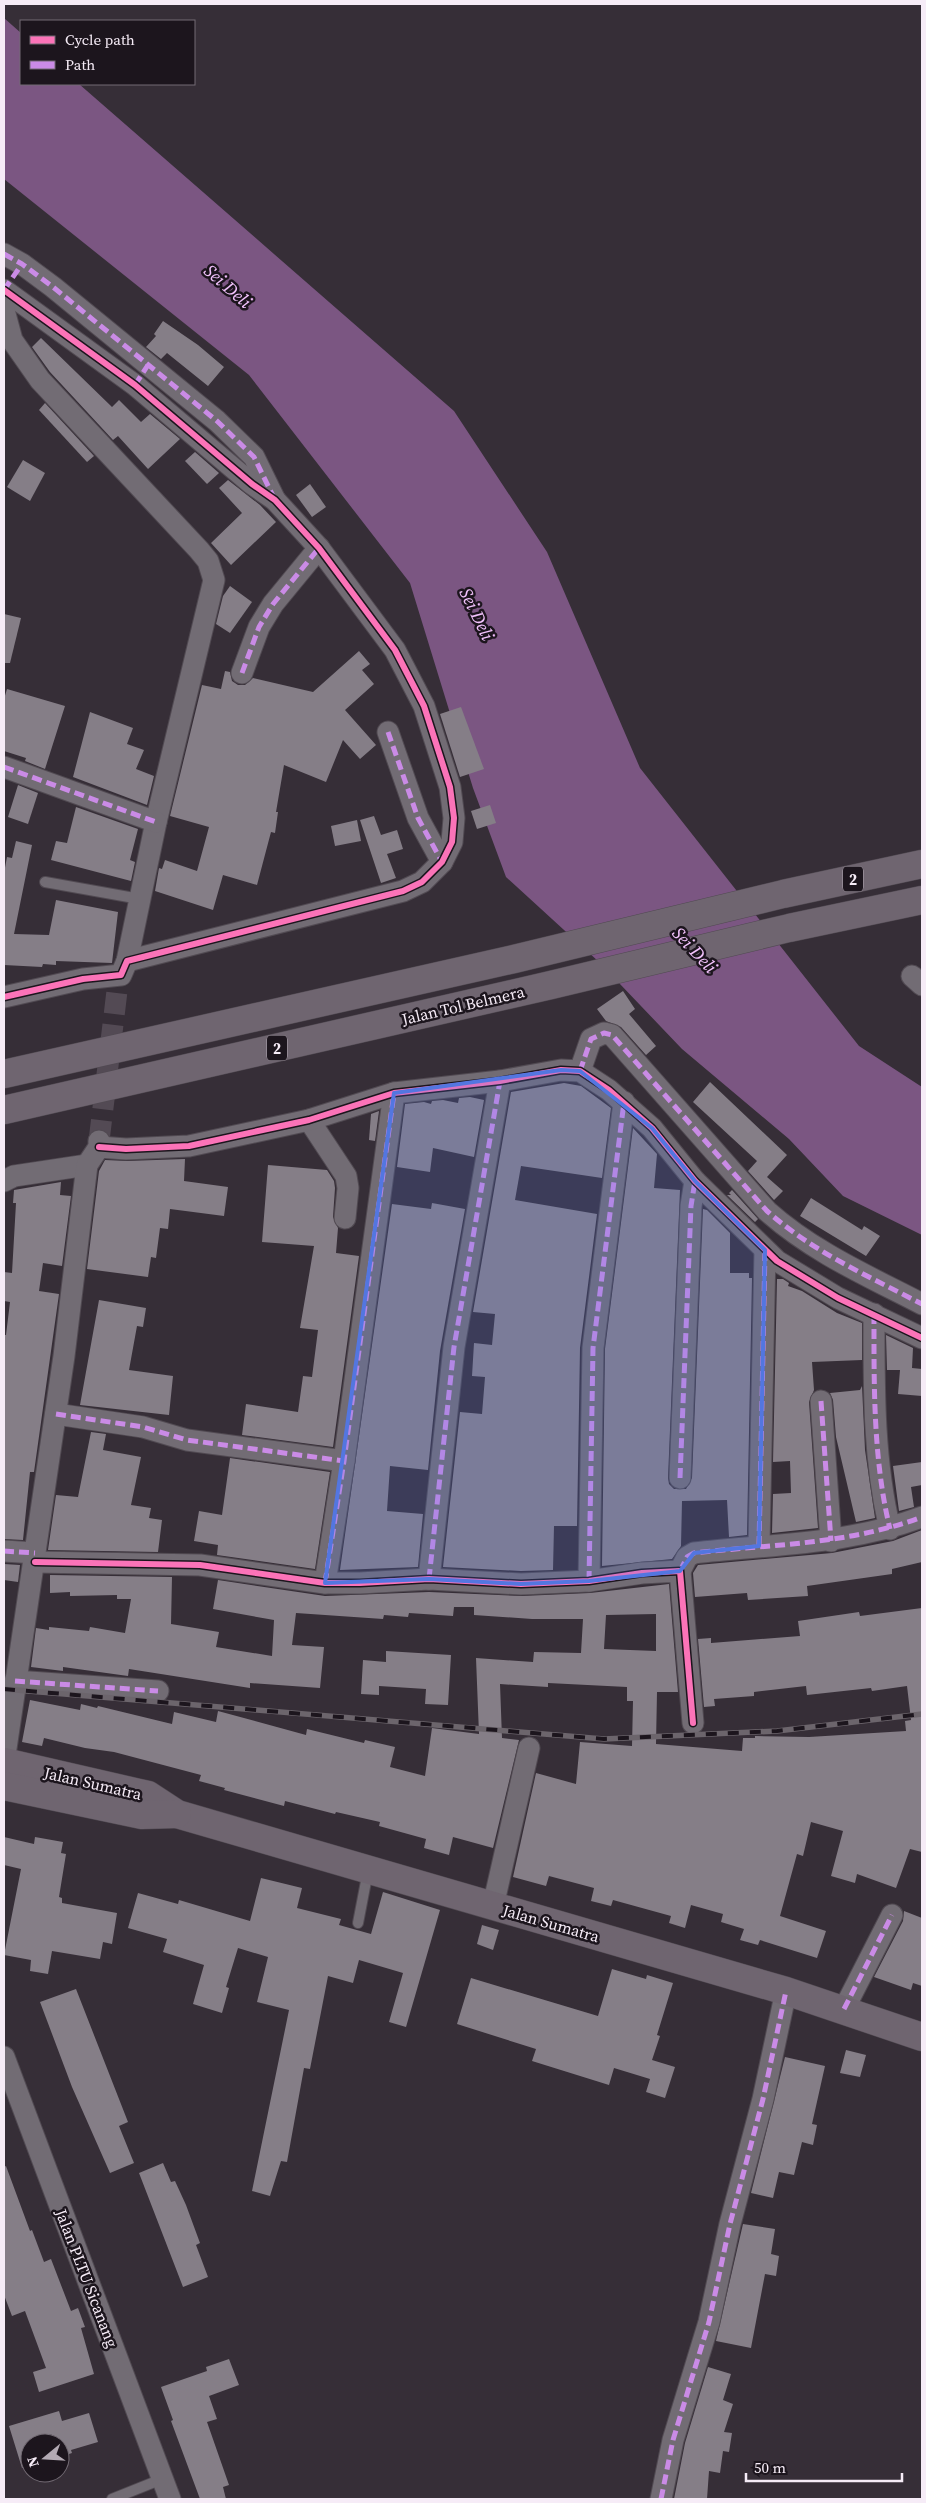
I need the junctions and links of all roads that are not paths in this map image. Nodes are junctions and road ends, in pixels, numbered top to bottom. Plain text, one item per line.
1 (4, 254) edge
2 (22, 264) junction
3 (4, 291) edge
4 (4, 317) edge
5 (148, 365) junction
6 (135, 385) junction
7 (275, 500) junction
8 (319, 548) junction
9 (242, 673) dead end
10 (388, 732) dead end
11 (4, 767) edge
12 (156, 822) junction
13 (442, 862) junction
14 (922, 864) edge
15 (46, 882) dead end
16 (140, 899) junction
17 (922, 900) edge
18 (122, 976) junction
19 (4, 997) edge
20 (580, 1072) junction
21 (4, 1074) edge
22 (500, 1081) junction
23 (394, 1093) junction
24 (624, 1102) junction
25 (4, 1110) edge
26 (309, 1120) junction
27 (87, 1165) junction
28 (4, 1181) edge
29 (695, 1181) junction
30 (345, 1218) dead end
31 (766, 1250) junction
32 (922, 1304) edge
33 (874, 1314) junction
34 (922, 1338) edge
35 (821, 1401) dead end
36 (56, 1414) junction
37 (344, 1461) junction
38 (680, 1478) dead end
39 (922, 1518) edge
40 (890, 1529) junction
41 (831, 1541) junction
42 (759, 1546) junction
43 (4, 1551) edge
44 (35, 1558) junction
45 (680, 1571) junction
46 (429, 1578) junction
47 (589, 1581) junction
48 (325, 1583) junction
49 (15, 1681) junction
50 (158, 1692) dead end
51 (693, 1723) dead end
52 (528, 1748) dead end
53 (4, 1777) edge
54 (368, 1870) junction
55 (493, 1906) junction
56 (892, 1915) dead end
57 (358, 1923) dead end
58 (786, 1991) junction
59 (844, 2009) junction
60 (922, 2038) edge
61 (4, 2057) edge
62 (162, 2479) junction
63 (112, 2499) edge
64 (170, 2499) edge
65 (661, 2499) edge

1 - 2 street
2 - 3 street
2 - 5 street
3 - 6 street
4 - 12 street
5 - 6 street
5 - 7 street
6 - 7 street
7 - 8 street
8 - 9 street
8 - 13 street
10 - 13 street
11 - 12 street
12 - 16 street
13 - 18 street
14 - 21 highway, Jalan Tol Belmera / 2
15 - 16 lane
16 - 18 street
17 - 25 highway, Jalan Tol Belmera / 2
18 - 19 street
20 - 22 street
20 - 24 street
20 - 32 street
22 - 23 street
22 - 46 street
23 - 26 street
23 - 37 street
24 - 29 street
24 - 47 street
26 - 27 street
26 - 30 street
27 - 28 street
27 - 36 street
29 - 31 street
29 - 38 street
31 - 33 street
31 - 42 street
33 - 34 street
33 - 40 street
35 - 41 street
36 - 37 street
36 - 44 street
37 - 48 street
39 - 40 street
40 - 41 street
41 - 42 street
42 - 45 street
43 - 44 street
44 - 48 street
44 - 49 street
45 - 47 street
45 - 51 street
46 - 47 street
46 - 48 street
49 - 50 street
49 - 53 street
52 - 55 street
53 - 54 highway, Jalan Sumatra
54 - 55 highway, Jalan Sumatra
54 - 57 lane
55 - 58 highway, Jalan Sumatra
56 - 59 street
58 - 59 highway, Jalan Sumatra
58 - 65 street
59 - 60 highway, Jalan Sumatra
61 - 62 street, Jalan PLTU Sicanang
62 - 63 lane
62 - 64 street, Jalan PLTU Sicanang

